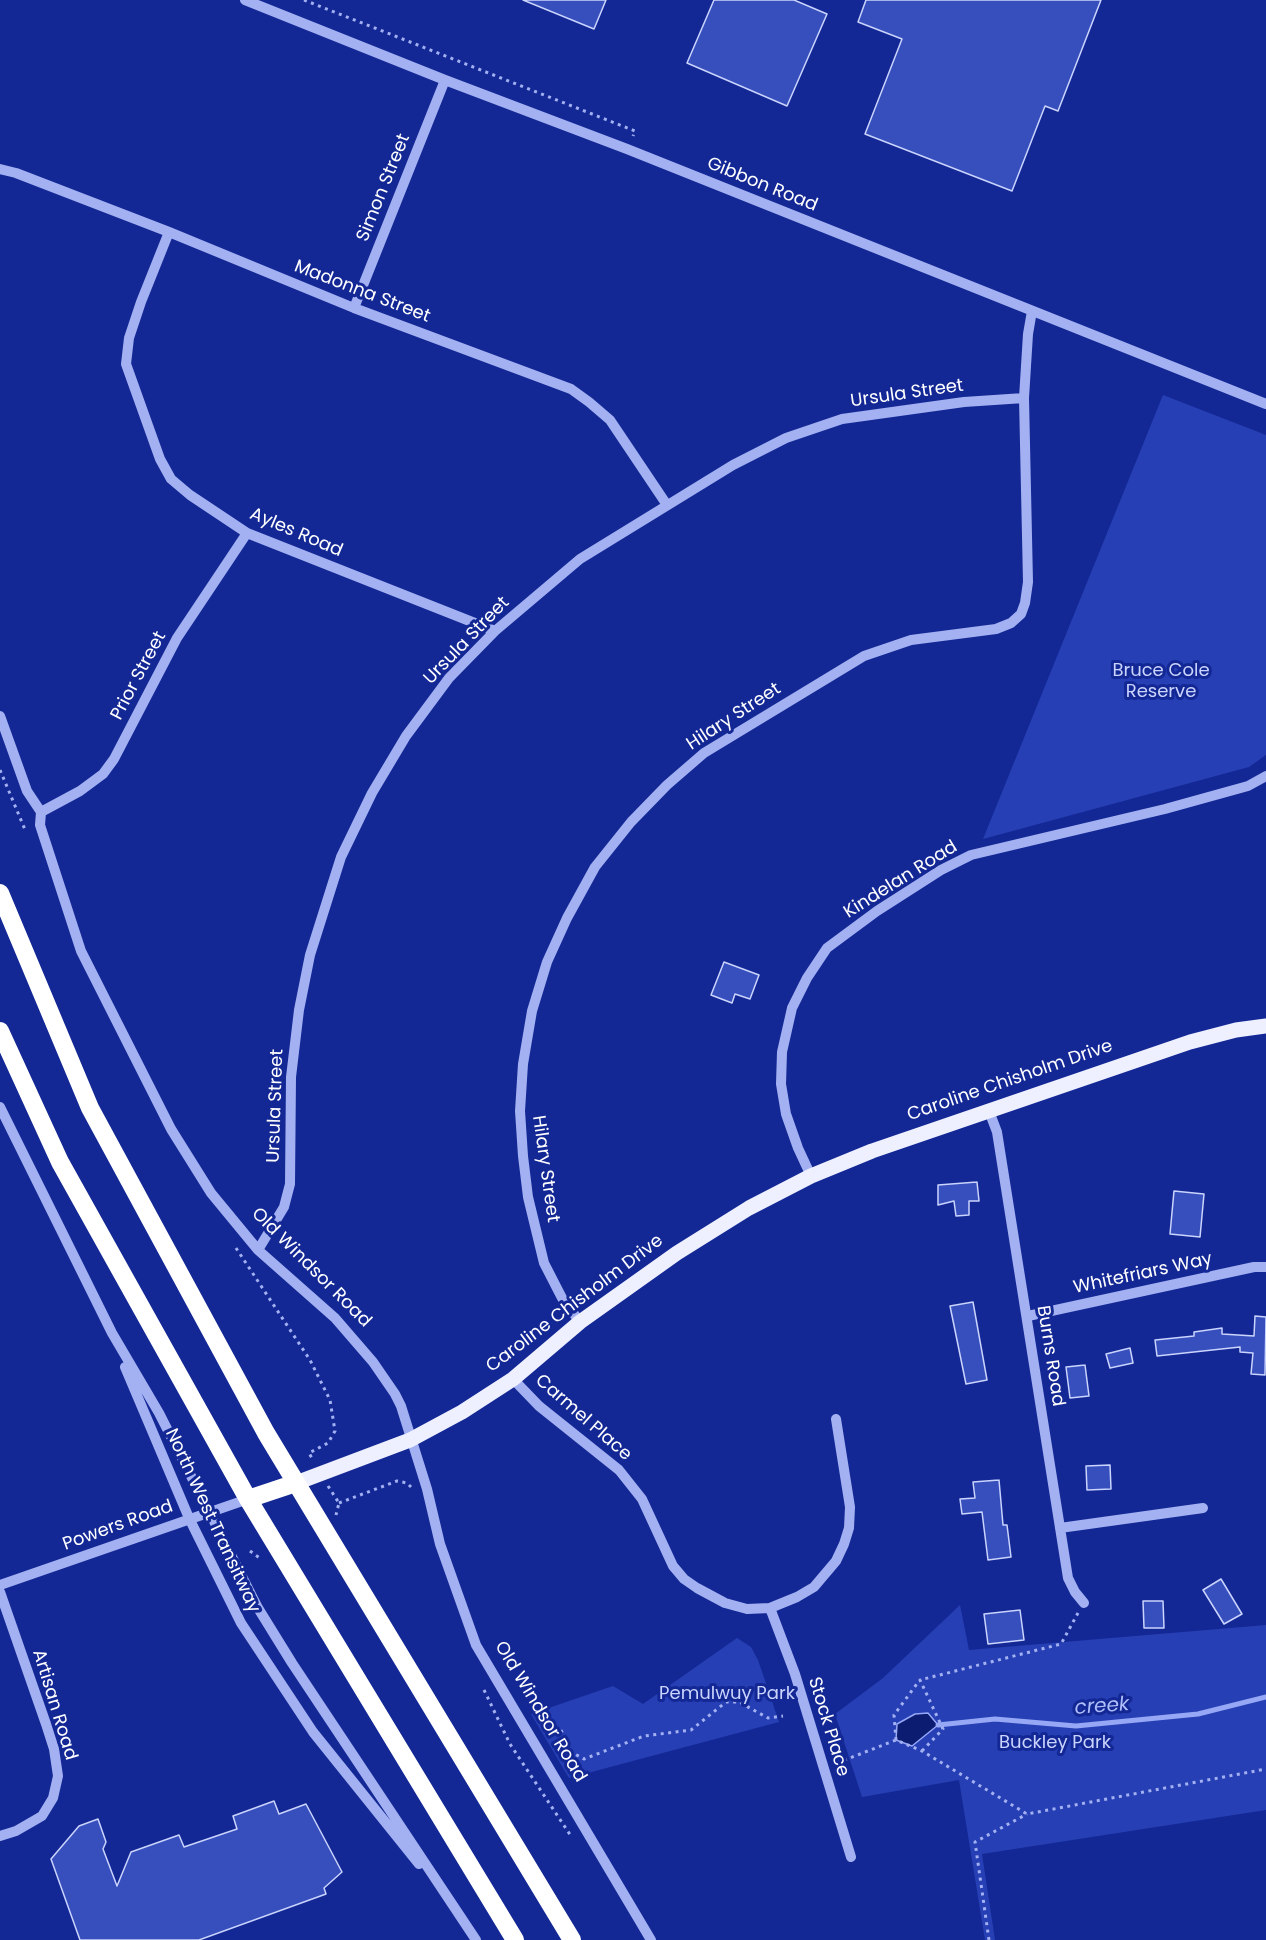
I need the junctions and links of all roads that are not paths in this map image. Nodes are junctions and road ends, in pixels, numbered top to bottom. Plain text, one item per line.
1 (245, 0) edge
2 (445, 80) junction
3 (0, 169) edge
4 (169, 232) junction
5 (354, 308) junction
6 (1032, 311) junction
7 (1024, 398) junction
8 (1266, 404) edge
9 (667, 505) junction
10 (247, 533) junction
11 (495, 631) junction
12 (0, 716) edge
13 (1266, 776) edge
14 (41, 812) junction
15 (0, 894) edge
16 (1266, 1026) edge
17 (0, 1031) edge
18 (0, 1107) edge
19 (989, 1111) junction
20 (812, 1176) junction
21 (258, 1250) junction
22 (1266, 1267) edge
23 (1028, 1316) junction
24 (580, 1322) junction
25 (112, 1333) junction
26 (513, 1379) junction
27 (836, 1419) dead end
28 (410, 1440) junction
29 (296, 1483) junction
30 (248, 1499) junction
31 (1203, 1508) dead end
32 (208, 1511) junction
33 (189, 1518) junction
34 (1060, 1528) junction
35 (0, 1585) edge
36 (0, 1592) edge
37 (1084, 1603) road end
38 (770, 1608) junction
39 (0, 1836) edge
40 (851, 1857) dead end
41 (457, 1911) junction
42 (476, 1940) edge
43 (515, 1940) edge
44 (572, 1940) edge
45 (651, 1940) edge

1 - 2 street, Gibbon Road
2 - 5 street, Simon Street
2 - 6 street, Gibbon Road
3 - 4 street, Madonna Street
4 - 5 street, Madonna Street
4 - 10 street, Ayles Road
5 - 9 street, Madonna Street
6 - 7 street, Hilary Street
6 - 8 street, Gibbon Road
7 - 9 street, Ursula Street
7 - 24 street, Hilary Street
9 - 11 street, Ursula Street
10 - 11 street, Ayles Road
10 - 14 street, Prior Street
11 - 21 street, Ursula Street
12 - 14 street, Old Windsor Road
13 - 20 street, Kindelan Road
14 - 21 street, Old Windsor Road
15 - 29 highway
16 - 19 main road, Caroline Chisholm Drive
17 - 30 highway
18 - 25 street, North West Transitway
19 - 20 main road, Caroline Chisholm Drive
19 - 23 street, Burns Road
20 - 24 main road, Caroline Chisholm Drive
21 - 28 street, Old Windsor Road
22 - 23 street, Whitefriars Way
23 - 34 street, Burns Road
24 - 26 main road, Caroline Chisholm Drive
25 - 32 street, North West Transitway
25 - 33 street, North West Transitway
26 - 28 main road, Caroline Chisholm Drive
26 - 38 street, Carmel Place
27 - 38 street, Carmel Place
28 - 29 main road, Caroline Chisholm Drive
28 - 45 street, Old Windsor Road
29 - 30 highway, Caroline Chisholm Drive
29 - 44 highway
30 - 32 street, Powers Road
30 - 43 highway
31 - 34 street
32 - 33 street, Powers Road
32 - 41 street, North West Transitway
33 - 35 street, Powers Road
33 - 41 street, North West Transitway
34 - 37 street, Burns Road
36 - 39 street, Artisan Road
38 - 40 street, Stock Place
41 - 42 street, North West Transitway

